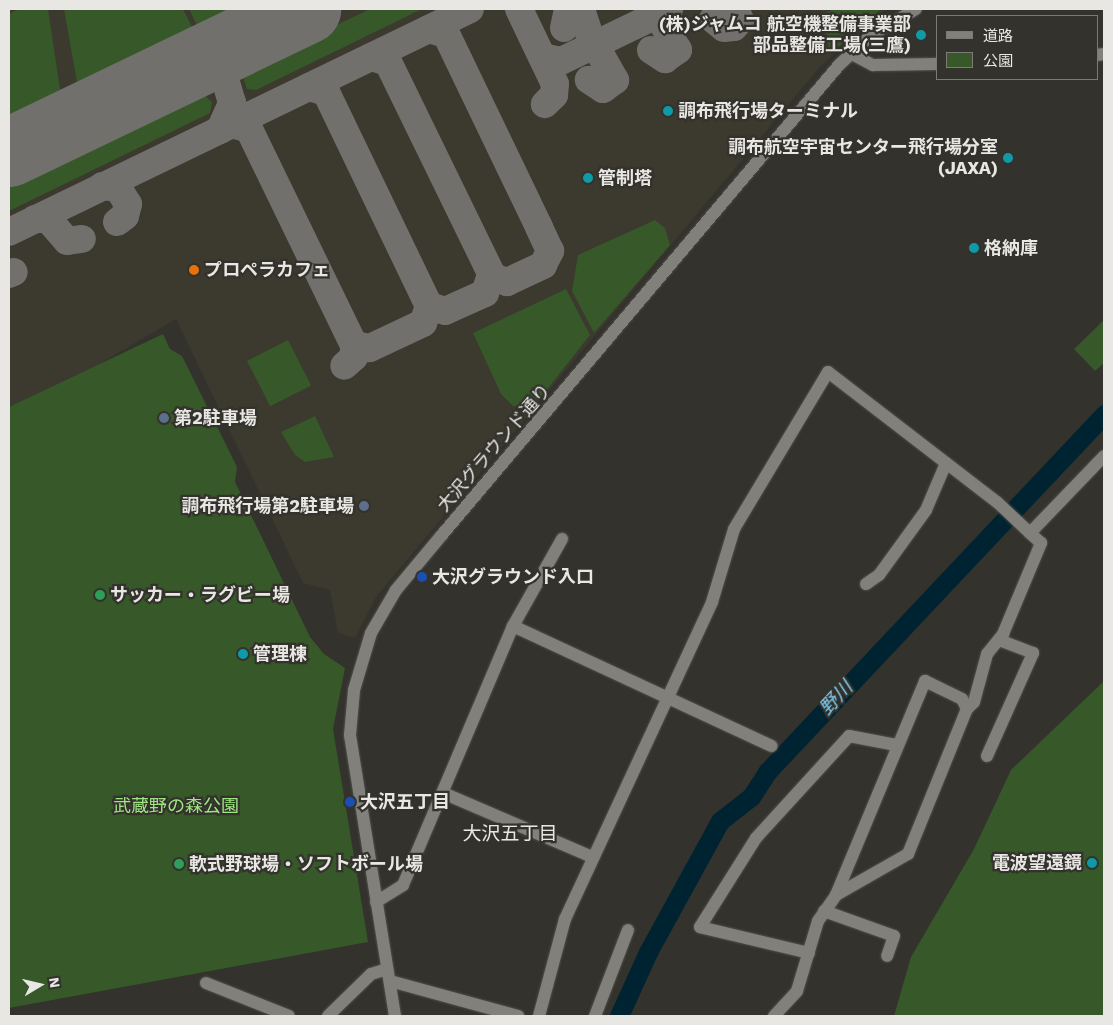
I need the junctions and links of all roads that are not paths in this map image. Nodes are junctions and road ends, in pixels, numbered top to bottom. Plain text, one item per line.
1 (916, 9) edge
2 (850, 53) junction
3 (936, 64) edge
4 (1104, 456) edge
5 (946, 463) junction
6 (1029, 532) junction
7 (562, 539) dead end
8 (866, 584) dead end
9 (513, 626) junction
10 (999, 640) junction
11 (667, 695) junction
12 (967, 709) junction
13 (771, 746) dead end
14 (896, 746) junction
15 (987, 756) dead end
16 (442, 793) junction
17 (592, 857) junction
18 (836, 895) junction
19 (376, 902) junction
20 (824, 911) junction
21 (628, 930) dead end
22 (809, 953) junction
23 (887, 956) dead end
24 (389, 975) junction
25 (206, 983) dead end
26 (289, 1016) edge
27 (328, 1016) edge
28 (395, 1016) edge
29 (518, 1016) edge
30 (539, 1016) edge
31 (594, 1016) edge
32 (774, 1016) edge

1 - 2 street, 大沢グラウンド通り
2 - 3 street
2 - 19 street, 大沢グラウンド通り
4 - 6 street
5 - 6 street
5 - 8 street
5 - 11 street
6 - 10 street
7 - 9 street
9 - 11 street
9 - 16 street
10 - 12 street
10 - 15 street
11 - 13 street
11 - 17 street
12 - 14 street
12 - 18 street
14 - 18 street
14 - 22 street
16 - 17 street
16 - 19 street
17 - 30 street
18 - 20 street
19 - 24 street, 大沢グラウンド通り
20 - 22 street
20 - 23 street
21 - 31 street
22 - 32 street
24 - 27 street
24 - 28 street, 大沢グラウンド通り
24 - 29 street
25 - 26 street

